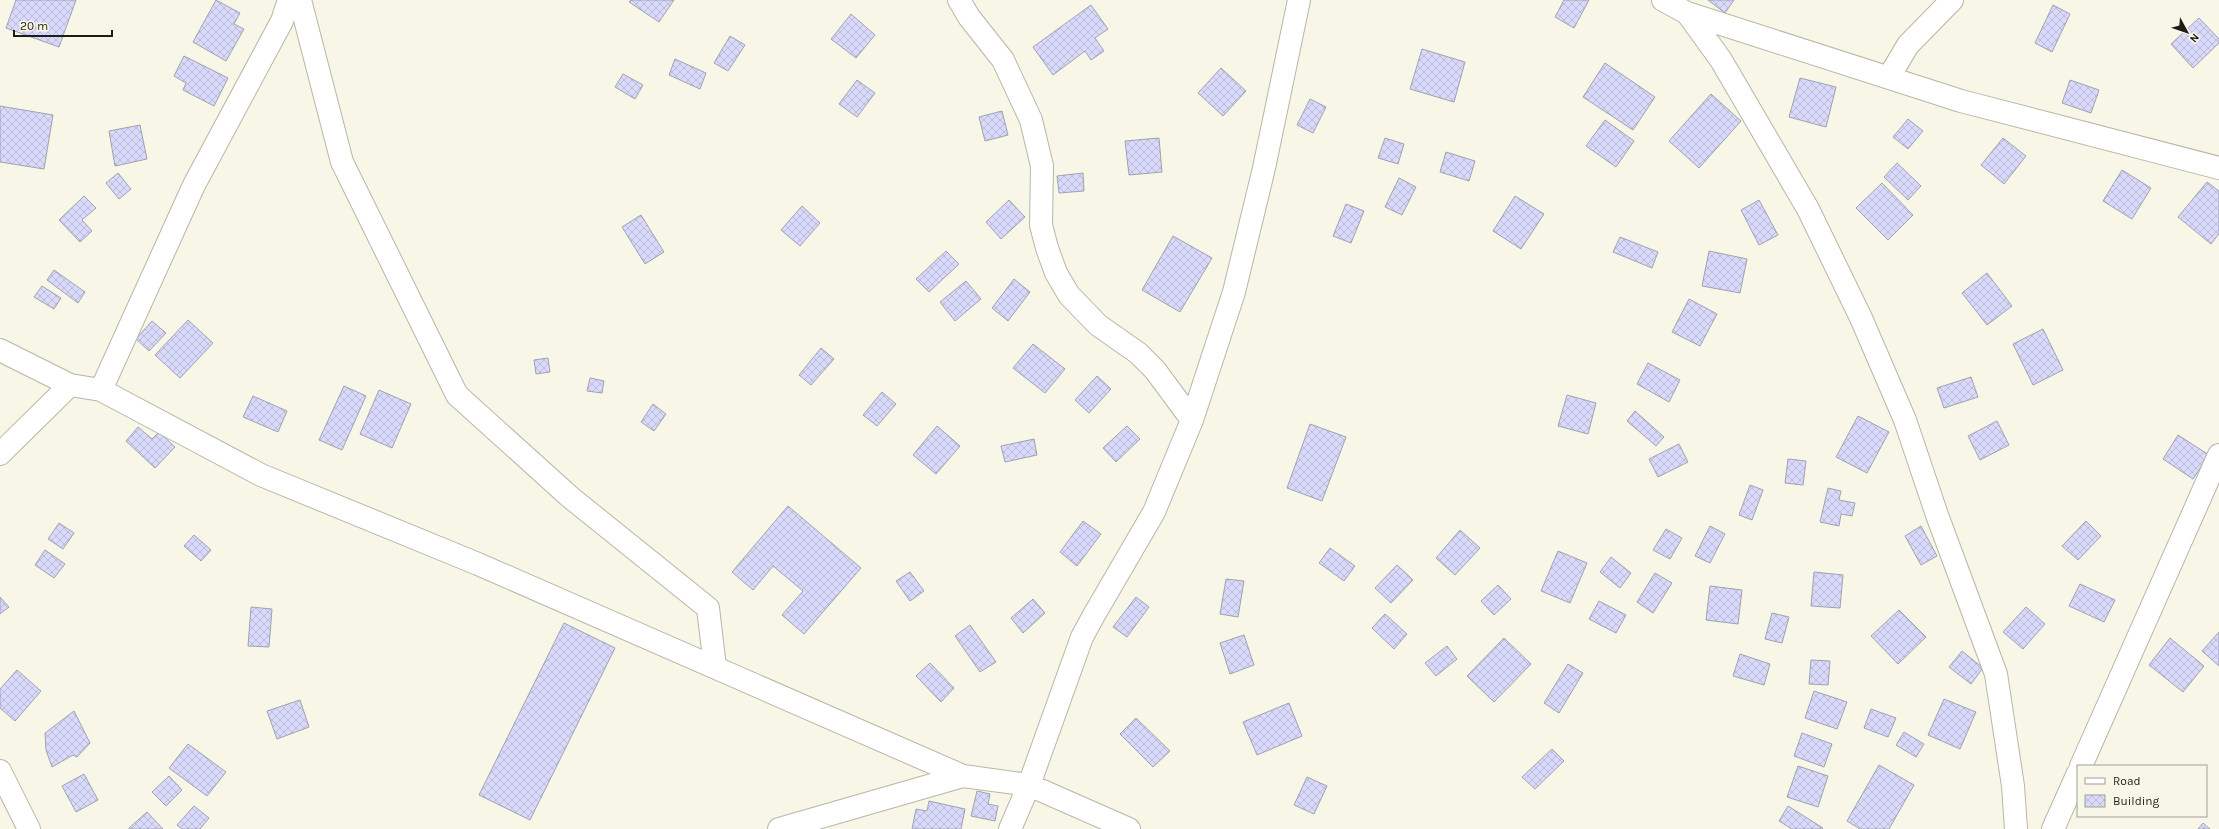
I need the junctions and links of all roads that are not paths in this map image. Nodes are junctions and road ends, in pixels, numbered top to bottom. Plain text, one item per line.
1 (289, 0) edge
2 (300, 0) edge
3 (960, 0) edge
4 (1299, 0) edge
5 (1663, 0) edge
6 (1952, 0) edge
7 (1686, 13) junction
8 (1889, 77) junction
9 (2219, 168) edge
10 (0, 350) edge
11 (70, 385) junction
12 (100, 390) junction
13 (1192, 420) junction
14 (0, 454) edge
15 (2219, 455) edge
16 (715, 667) junction
17 (2081, 765) edge
18 (0, 771) edge
19 (2077, 775) edge
20 (963, 776) junction
21 (1029, 785) junction
22 (29, 829) edge
23 (779, 829) edge
24 (1010, 829) edge
25 (1129, 829) edge
26 (2016, 829) edge
27 (2053, 829) edge

1 - 12 street
2 - 16 street
3 - 13 street
4 - 13 street
5 - 7 street
6 - 8 street
7 - 8 street
7 - 26 street
8 - 9 street
10 - 11 street
11 - 12 street
11 - 14 street
12 - 16 street
13 - 21 street
15 - 17 street
16 - 20 street
18 - 22 street
19 - 27 street
20 - 21 street
20 - 23 street
21 - 24 street
21 - 25 street

